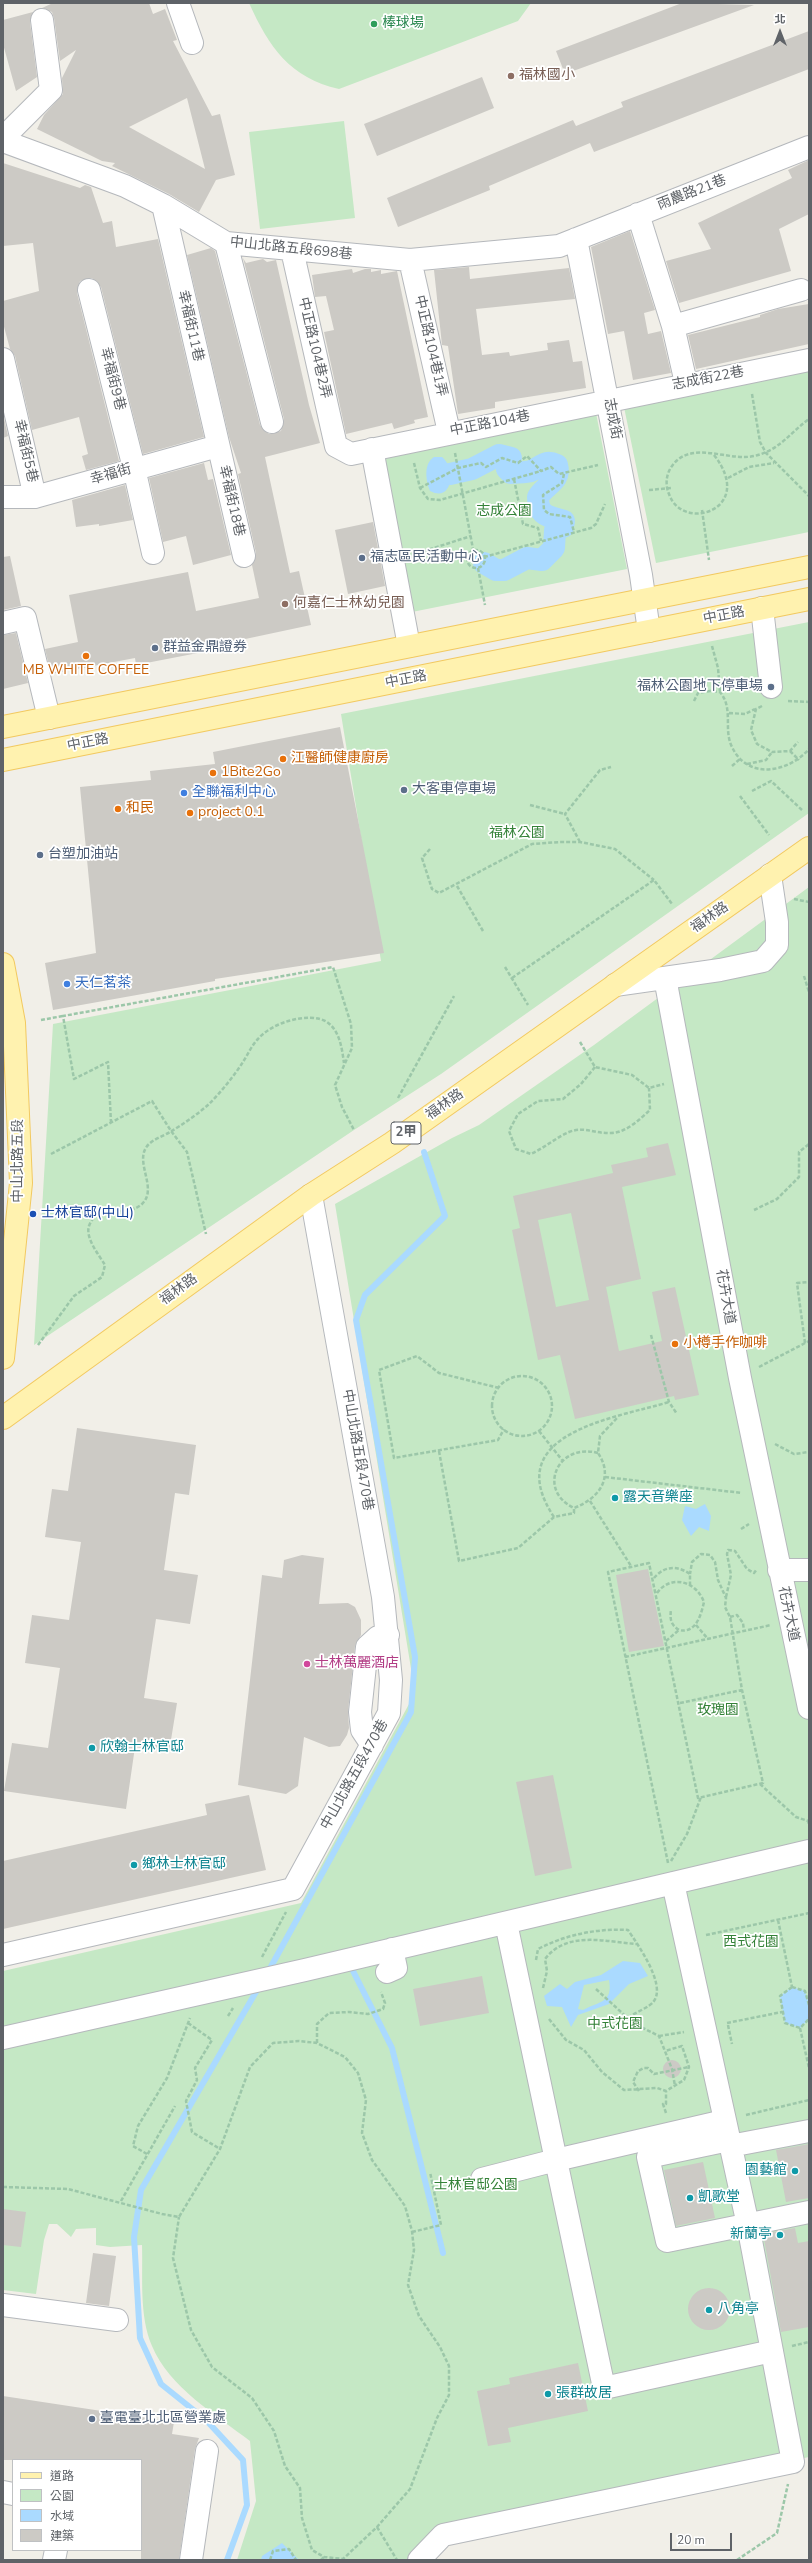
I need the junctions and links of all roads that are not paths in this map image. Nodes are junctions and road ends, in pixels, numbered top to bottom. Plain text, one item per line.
1 (178, 3) edge
2 (42, 20) dead end
3 (192, 43) dead end
4 (3, 138) edge
5 (3, 142) edge
6 (809, 147) edge
7 (163, 205) junction
8 (638, 214) junction
9 (576, 239) junction
10 (226, 243) junction
11 (292, 250) junction
12 (410, 260) junction
13 (89, 290) dead end
14 (801, 290) dead end
15 (673, 326) junction
16 (3, 359) edge
17 (809, 360) edge
18 (686, 384) junction
19 (608, 401) junction
20 (272, 422) dead end
21 (450, 432) junction
22 (218, 446) junction
23 (336, 446) joint
24 (372, 449) junction
25 (134, 468) junction
26 (3, 497) edge
27 (35, 497) junction
28 (153, 553) dead end
29 (244, 556) dead end
30 (809, 566) edge
31 (809, 599) edge
32 (644, 600) junction
33 (762, 608) junction
34 (3, 623) edge
35 (649, 631) junction
36 (409, 646) junction
37 (769, 695) road end
38 (49, 718) junction
39 (3, 727) edge
40 (3, 760) edge
41 (809, 848) edge
42 (770, 875) junction
43 (3, 964) edge
44 (665, 978) junction
45 (615, 985) junction
46 (311, 1195) junction
47 (3, 1358) edge
48 (3, 1418) edge
49 (769, 1569) junction
50 (809, 1570) edge
51 (388, 1634) junction
52 (809, 1708) edge
53 (372, 1745) junction
54 (809, 1851) edge
55 (673, 1884) junction
56 (506, 1923) junction
57 (392, 1949) junction
58 (3, 1955) edge
59 (387, 1972) road end
60 (3, 2038) edge
61 (809, 2131) edge
62 (727, 2132) junction
63 (556, 2160) junction
64 (482, 2179) dead end
65 (809, 2212) edge
66 (748, 2225) junction
67 (3, 2305) edge
68 (117, 2320) dead end
69 (772, 2351) junction
70 (207, 2451) dead end
71 (191, 2560) edge
72 (418, 2560) edge

1 - 3 street
2 - 4 street
5 - 7 street, 中山北路五段698巷
6 - 8 street, 雨農路21巷
7 - 10 street, 中山北路五段698巷
7 - 22 street, 幸福街11巷
8 - 9 street, 雨農路21巷
8 - 15 street
9 - 12 street, 中山北路五段698巷
9 - 19 street, 志成街
10 - 11 street, 中山北路五段698巷
10 - 20 street
11 - 12 street, 中山北路五段698巷
11 - 23 street, 中正路104巷2弄
12 - 21 street, 中正路104巷1弄
13 - 25 street, 幸福街9巷
14 - 15 street
15 - 18 street
16 - 27 street, 幸福街5巷
17 - 18 street, 志成街22巷
18 - 19 street, 志成街22巷
19 - 21 street, 中正路104巷
19 - 32 street, 志成街
21 - 24 street, 中正路104巷
22 - 25 street, 幸福街
22 - 29 street, 幸福街18巷
23 - 24 street, 中正路104巷
24 - 36 street
25 - 27 street, 幸福街
25 - 28 street, 幸福街9巷
26 - 27 street, 幸福街
30 - 32 main road
31 - 33 main road, 中正路
32 - 35 street, 志成街
32 - 36 main road
33 - 35 main road, 中正路
33 - 37 street
34 - 38 street
35 - 40 main road, 中正路
36 - 38 main road
38 - 39 main road
41 - 42 main road, 福林路 / 2甲
42 - 44 street
42 - 45 main road, 福林路 / 2甲
43 - 47 main road, 中山北路五段
44 - 45 street
44 - 49 street, 花卉大道
45 - 46 main road, 福林路 / 2甲
46 - 48 main road, 福林路 / 2甲
46 - 51 street, 中山北路五段470巷
49 - 50 street
49 - 52 street, 花卉大道
51 - 53 street, 中山北路五段470巷
51 - 53 street
53 - 58 street, 中山北路五段470巷
54 - 55 street
55 - 56 street
55 - 62 street
56 - 57 street
56 - 63 street
57 - 59 street
57 - 60 street
61 - 62 street
62 - 63 street
62 - 66 street
62 - 66 street
63 - 64 street
63 - 69 street
65 - 66 street
66 - 69 street
67 - 68 street
69 - 72 street
70 - 71 street

